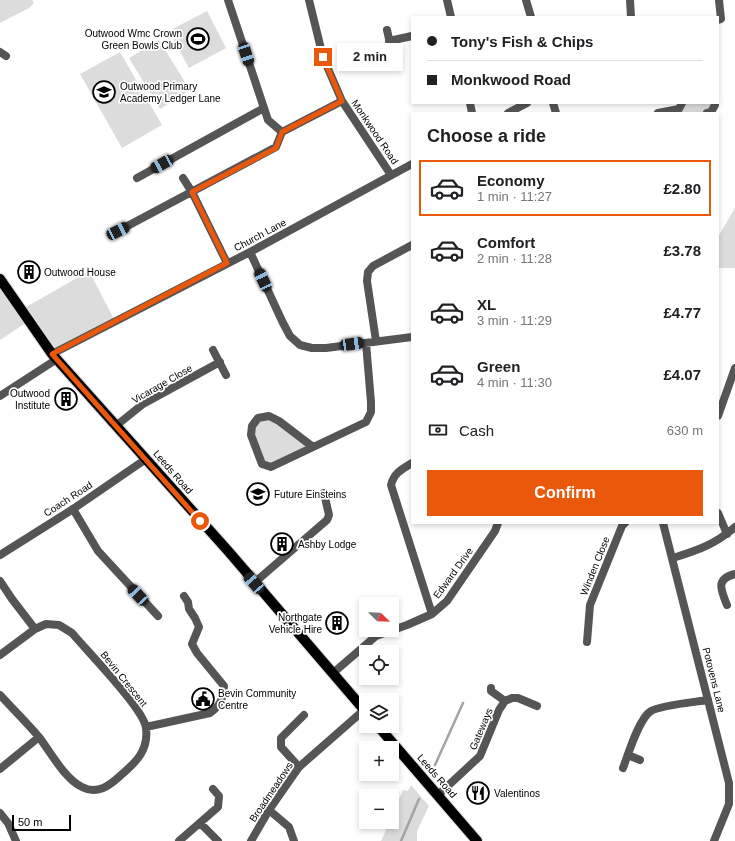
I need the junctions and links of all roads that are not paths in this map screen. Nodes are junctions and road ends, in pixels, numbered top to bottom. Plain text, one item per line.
1 (228, 0) edge
2 (309, 0) edge
3 (447, 0) edge
4 (526, 0) edge
5 (630, 0) edge
6 (719, 0) edge
7 (451, 16) edge
8 (531, 16) edge
9 (631, 16) edge
10 (719, 20) edge
11 (387, 30) dead end
12 (411, 36) edge
13 (389, 41) junction
14 (392, 52) dead end
15 (342, 101) junction
16 (526, 104) edge
17 (264, 108) junction
18 (682, 108) edge
19 (510, 112) edge
20 (663, 112) edge
21 (282, 132) junction
22 (411, 165) edge
23 (391, 175) junction
24 (137, 178) dead end
25 (183, 178) dead end
26 (192, 192) junction
27 (118, 231) dead end
28 (411, 246) edge
29 (250, 252) junction
30 (227, 263) junction
31 (0, 279) edge
32 (411, 336) edge
33 (376, 341) junction
34 (366, 343) junction
35 (213, 350) dead end
36 (55, 356) junction
37 (220, 362) junction
38 (735, 368) edge
39 (226, 375) dead end
40 (0, 396) edge
41 (719, 413) edge
42 (117, 425) junction
43 (313, 447) junction
44 (146, 459) junction
45 (411, 464) edge
46 (324, 493) dead end
47 (73, 509) junction
48 (719, 515) edge
49 (498, 524) edge
50 (624, 524) edge
51 (663, 524) edge
52 (735, 527) edge
53 (727, 534) junction
54 (0, 555) edge
55 (673, 558) junction
56 (735, 574) edge
57 (0, 581) edge
58 (254, 583) junction
59 (184, 596) dead end
60 (728, 605) dead end
61 (432, 614) junction
62 (158, 616) dead end
63 (35, 629) junction
64 (587, 642) dead end
65 (0, 655) edge
66 (333, 673) junction
67 (491, 688) dead end
68 (0, 695) edge
69 (708, 700) junction
70 (505, 701) junction
71 (359, 704) edge
72 (537, 706) dead end
73 (304, 715) dead end
74 (359, 716) edge
75 (146, 727) junction
76 (384, 733) edge
77 (39, 737) junction
78 (628, 755) junction
79 (640, 760) dead end
80 (299, 767) junction
81 (623, 768) dead end
82 (0, 769) edge
83 (213, 789) dead end
84 (438, 795) junction
85 (732, 803) edge
86 (269, 810) junction
87 (0, 813) edge
88 (200, 822) junction
89 (16, 841) edge
90 (179, 841) edge
91 (218, 841) edge
92 (251, 841) edge
93 (294, 841) edge
94 (477, 841) edge
95 (714, 841) edge

1 - 17 street
2 - 15 street, Monkwood Road
3 - 7 street
4 - 8 street
5 - 9 street
6 - 10 street
11 - 13 street
12 - 13 street
13 - 14 street
15 - 21 street, Monkwood Road
15 - 23 street, Monkwood Road
16 - 19 street
17 - 21 street
17 - 24 street
18 - 20 street
21 - 26 street
22 - 23 street, Church Lane
23 - 29 street, Church Lane
25 - 26 street
26 - 27 street
26 - 30 street
28 - 33 street
29 - 30 street, Church Lane
29 - 34 street
30 - 36 street, Church Lane
31 - 36 main road, Leeds Road
32 - 33 street
33 - 34 street
34 - 43 street
35 - 37 street
36 - 40 street, Church Lane
36 - 42 main road, Leeds Road
37 - 39 street
37 - 42 street, Vicarage Close
38 - 41 street
42 - 44 main road, Leeds Road
43 - 43 street
44 - 47 street, Coach Road
44 - 58 main road, Leeds Road
45 - 61 street
46 - 58 street
47 - 54 street, Coach Road
47 - 62 street
48 - 53 street
49 - 61 street, Edward Drive
50 - 64 street, Winden Close
51 - 55 street, Potovens Lane
52 - 53 street
53 - 55 street
55 - 69 street, Potovens Lane
56 - 60 street
57 - 63 street
58 - 66 main road, Leeds Road
59 - 75 street
61 - 66 street, Edward Drive
63 - 65 street, Bevin Crescent
63 - 75 street, Bevin Crescent
66 - 71 main road, Leeds Road
67 - 70 street, Gateways
68 - 77 street
69 - 78 street
69 - 85 street, Potovens Lane
70 - 72 street, Gateways
70 - 84 street, Gateways
73 - 80 street
74 - 80 street, Broadmeadows
75 - 77 street
76 - 84 main road, Leeds Road
77 - 82 street
78 - 79 street
78 - 81 street
80 - 86 street, Broadmeadows
83 - 88 street
84 - 94 main road, Leeds Road
85 - 95 street, Potovens Lane
86 - 92 street, Broadmeadows
86 - 93 street
87 - 89 street
88 - 90 street
88 - 91 street

